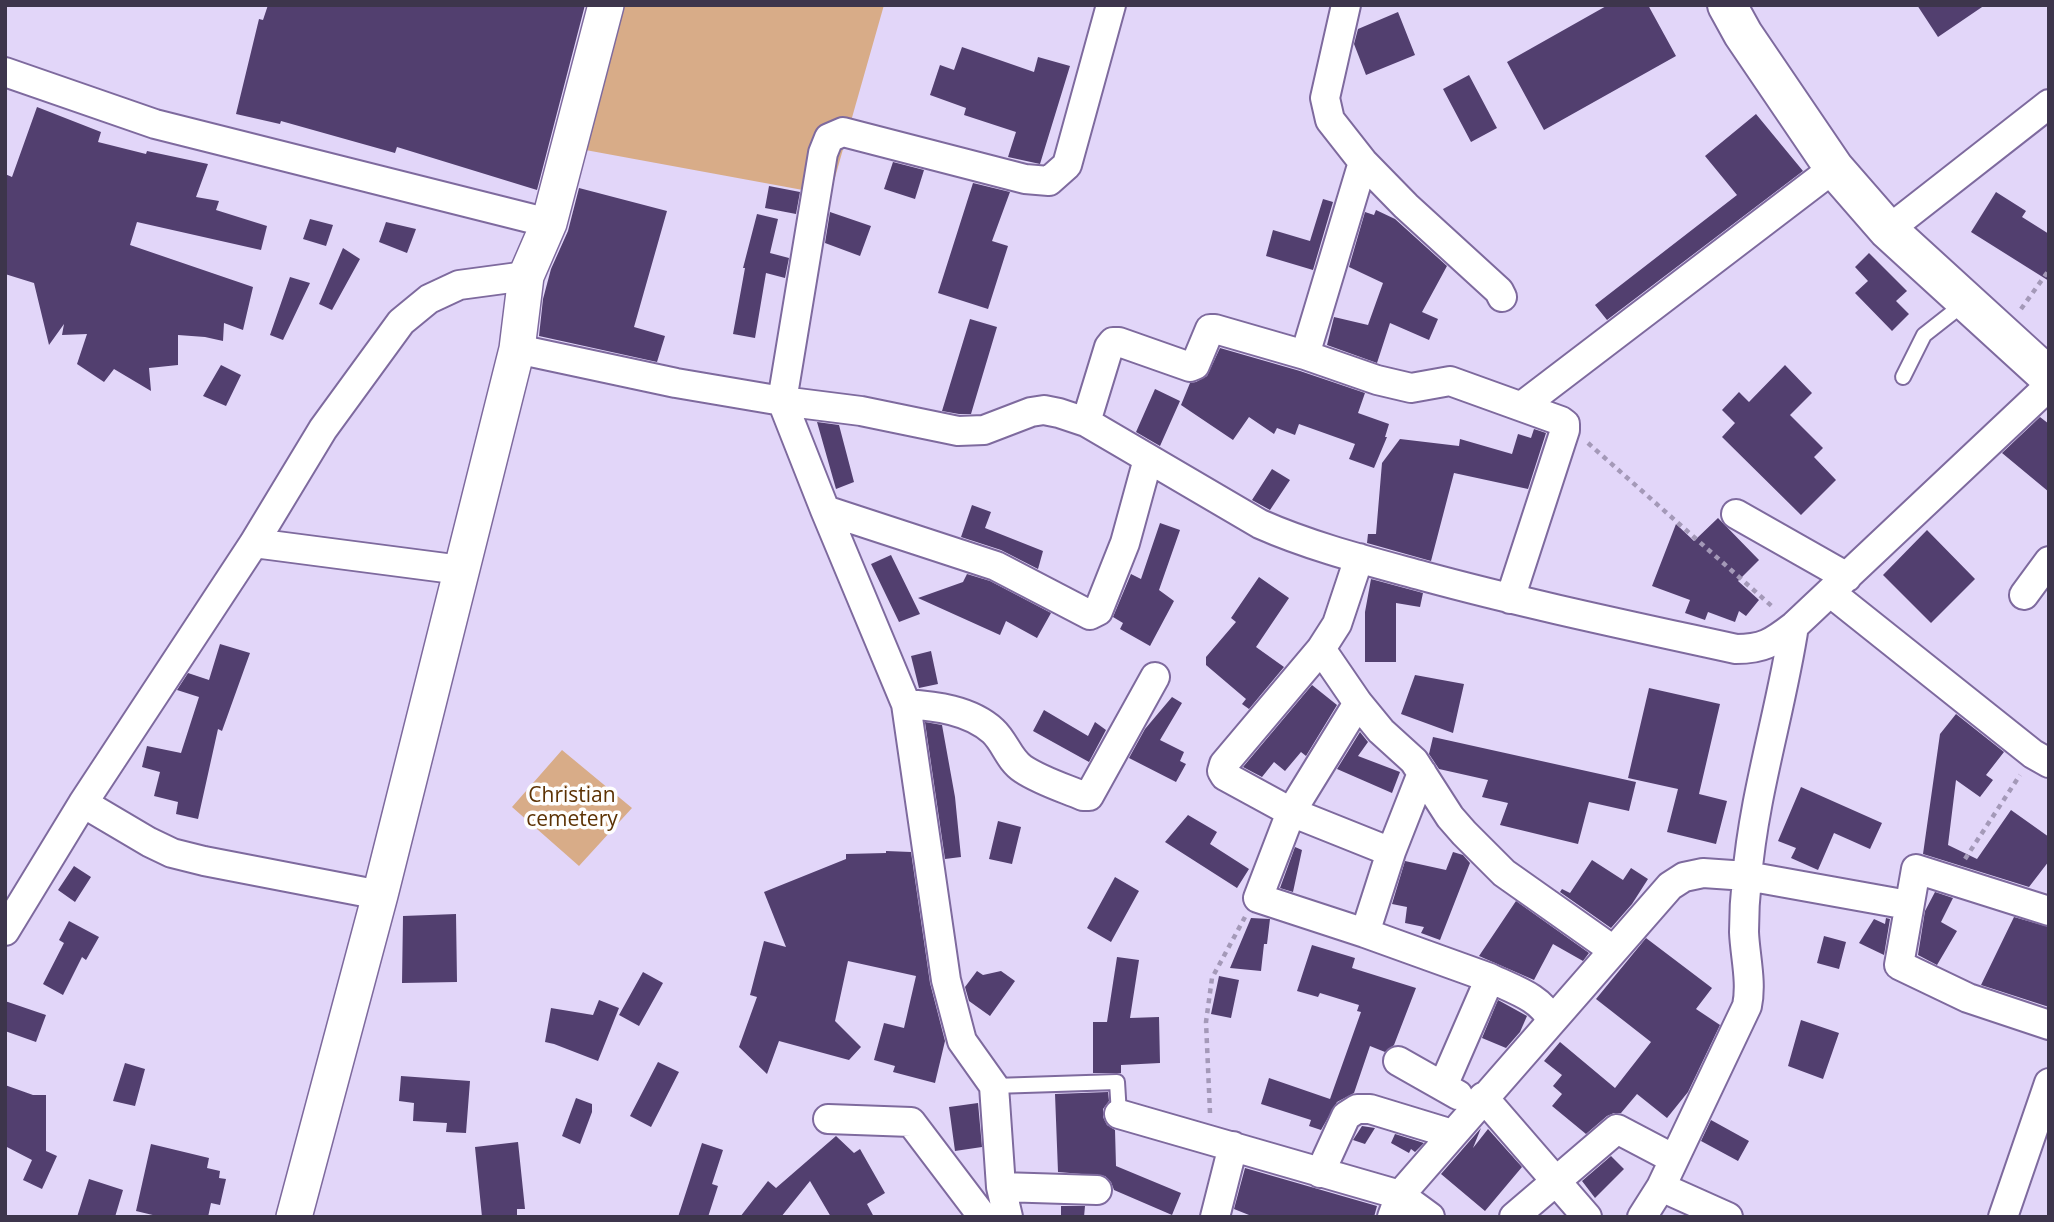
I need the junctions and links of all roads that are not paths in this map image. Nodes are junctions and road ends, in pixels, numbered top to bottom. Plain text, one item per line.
1 (606, 5) edge
2 (1111, 5) edge
3 (1346, 5) edge
4 (1727, 5) edge
5 (5, 72) edge
6 (2041, 118) edge
7 (1363, 162) junction
8 (1834, 168) junction
9 (549, 223) junction
10 (1888, 230) junction
11 (526, 276) junction
12 (1502, 297) dead end
13 (1967, 302) junction
14 (517, 349) junction
15 (1305, 355) junction
16 (1903, 377) dead end
17 (2049, 377) edge
18 (2049, 386) edge
19 (782, 401) junction
20 (1522, 406) junction
21 (1086, 422) junction
22 (1149, 459) junction
23 (825, 510) junction
24 (1736, 514) dead end
25 (254, 542) junction
26 (1359, 558) junction
27 (2049, 561) edge
28 (461, 570) junction
29 (1839, 585) junction
30 (2024, 595) dead end
31 (1510, 599) junction
32 (1794, 626) junction
33 (1321, 649) junction
34 (1155, 677) dead end
35 (1358, 702) junction
36 (906, 704) junction
37 (2041, 759) edge
38 (1422, 773) junction
39 (83, 803) junction
40 (1291, 812) junction
41 (1391, 852) junction
42 (1747, 876) junction
43 (380, 895) junction
44 (1908, 905) junction
45 (2049, 911) edge
46 (5, 931) edge
47 (1366, 933) junction
48 (1613, 950) junction
49 (1490, 978) junction
50 (1551, 1020) junction
51 (2049, 1025) edge
52 (1398, 1061) dead end
53 (2049, 1083) edge
54 (994, 1086) junction
55 (1443, 1086) junction
56 (1480, 1101) junction
57 (1119, 1114) joint
58 (828, 1119) dead end
59 (1452, 1134) junction
60 (1222, 1142) junction
61 (1674, 1158) junction
62 (1320, 1173) junction
63 (1556, 1179) junction
64 (1661, 1186) junction
65 (1001, 1187) junction
66 (1097, 1190) dead end
67 (1396, 1206) edge
68 (1692, 1209) edge
69 (293, 1217) edge
70 (983, 1217) edge
71 (1008, 1217) edge
72 (1215, 1217) edge
73 (1430, 1217) edge
74 (1514, 1217) edge
75 (1587, 1217) edge
76 (1642, 1217) edge
77 (1728, 1217) edge
78 (2003, 1217) edge

1 - 9 street
2 - 19 street
3 - 7 street
4 - 8 main road
5 - 9 street
6 - 10 street
7 - 12 street
7 - 15 street
8 - 10 main road
8 - 20 street
9 - 11 street
10 - 13 main road
11 - 14 street
11 - 25 street
13 - 16 lane
13 - 17 main road
14 - 19 street
14 - 28 street
15 - 20 street
15 - 21 street
18 - 29 street
19 - 21 street
19 - 23 street
20 - 31 street
21 - 22 street
22 - 23 street
22 - 26 street
23 - 36 street
24 - 29 street
25 - 28 street
25 - 39 street
26 - 31 street
26 - 33 street
27 - 30 street
28 - 43 street
29 - 32 street
29 - 37 street
31 - 32 street
32 - 42 street
33 - 35 street
33 - 40 street
34 - 36 street
35 - 38 street
35 - 40 street
36 - 54 street
38 - 41 street
38 - 48 street
39 - 43 street
39 - 46 street
40 - 41 street
40 - 47 street
41 - 47 street
42 - 44 street
42 - 48 street
42 - 61 street
43 - 69 street
44 - 45 street
44 - 51 street
47 - 49 street
48 - 50 street
49 - 50 street
49 - 55 street
50 - 56 street
52 - 55 street
53 - 78 street
54 - 57 lane
54 - 65 street
55 - 56 street
56 - 59 street
56 - 63 street
57 - 60 street
58 - 70 street
59 - 62 street
59 - 67 street
60 - 62 street
60 - 72 street
61 - 63 street
61 - 64 street
62 - 67 street
63 - 74 street
63 - 75 street
64 - 68 street
64 - 76 street
65 - 66 street
65 - 71 street
67 - 73 street
68 - 77 street

